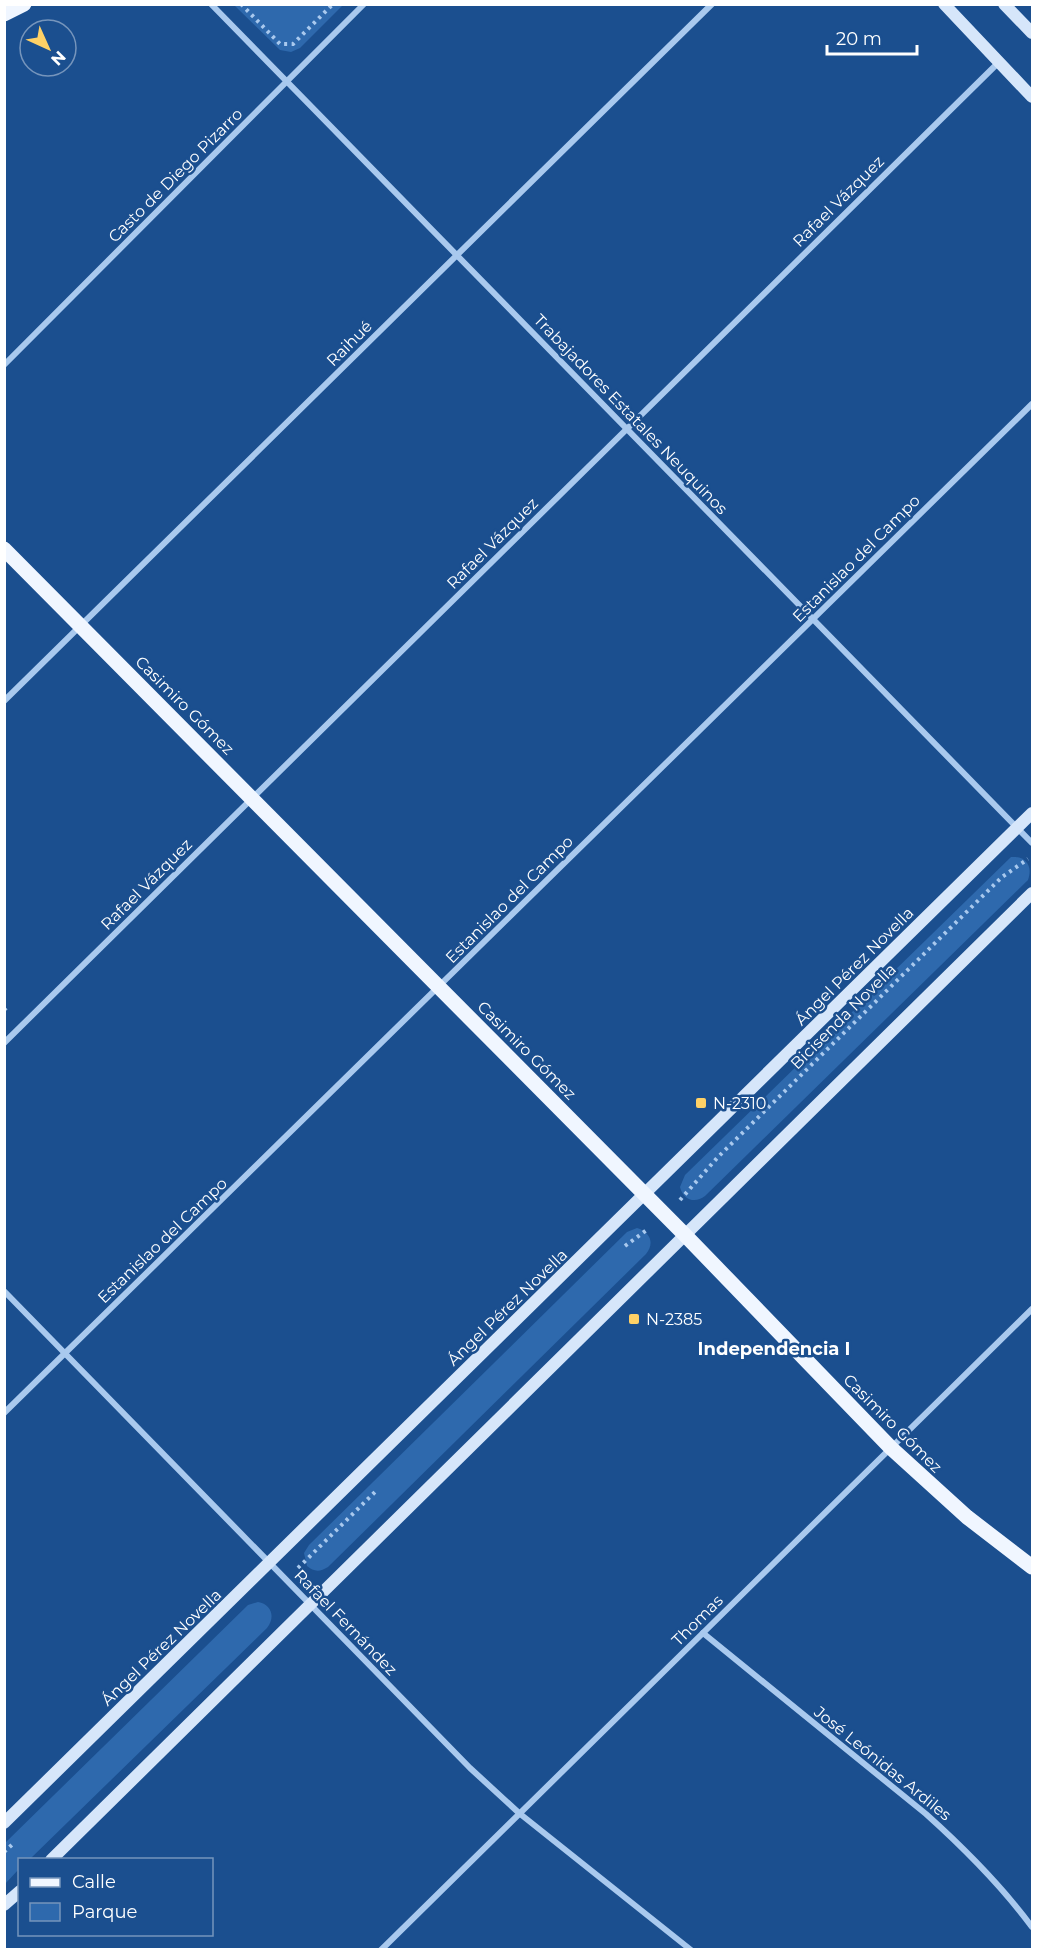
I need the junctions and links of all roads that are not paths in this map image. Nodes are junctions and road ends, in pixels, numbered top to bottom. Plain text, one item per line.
1 (24, 4) edge
2 (211, 4) edge
3 (364, 4) edge
4 (712, 4) edge
5 (944, 4) edge
6 (1004, 4) edge
7 (4, 14) edge
8 (1032, 33) edge
9 (999, 62) junction
10 (287, 82) junction
11 (1032, 97) edge
12 (457, 255) junction
13 (4, 365) edge
14 (1032, 404) edge
15 (627, 429) junction
16 (4, 549) edge
17 (813, 619) junction
18 (81, 626) junction
19 (4, 701) edge
20 (252, 798) junction
21 (1032, 813) edge
22 (1017, 828) junction
23 (1032, 843) edge
24 (1032, 893) edge
25 (439, 987) junction
26 (4, 1043) edge
27 (645, 1195) junction
28 (686, 1236) junction
29 (4, 1290) edge
30 (1032, 1309) edge
31 (66, 1353) junction
32 (4, 1413) edge
33 (891, 1448) junction
34 (270, 1563) junction
35 (1032, 1567) edge
36 (310, 1605) junction
37 (703, 1633) junction
38 (519, 1813) junction
39 (4, 1823) edge
40 (53, 1858) edge
41 (18, 1893) edge
42 (4, 1905) edge
43 (1032, 1927) edge
44 (381, 1950) edge
45 (690, 1950) edge

1 - 7 main road
2 - 10 street, Trabajadores Estatales Neuquinos
3 - 10 street, Casto de Diego Pizarro
4 - 12 street, Raihué
5 - 9 main road
6 - 8 main road
9 - 11 main road
9 - 15 street, Rafael Vázquez
10 - 12 street, Trabajadores Estatales Neuquinos
10 - 13 street, Casto de Diego Pizarro
12 - 15 street, Trabajadores Estatales Neuquinos
12 - 18 street, Raihué
14 - 17 street, Estanislao del Campo
15 - 17 street, Trabajadores Estatales Neuquinos
15 - 20 street, Rafael Vázquez
16 - 18 main road, Casimiro Gómez
17 - 22 street, Trabajadores Estatales Neuquinos
17 - 25 street, Estanislao del Campo
18 - 19 street, Raihué
18 - 20 main road, Casimiro Gómez
20 - 25 main road, Casimiro Gómez
20 - 26 street, Rafael Vázquez
21 - 22 main road, Ángel Pérez Novella
22 - 23 street, Trabajadores Estatales Neuquinos
22 - 27 main road, Ángel Pérez Novella
24 - 28 main road
25 - 27 main road, Casimiro Gómez
25 - 31 street, Estanislao del Campo
27 - 28 main road, Casimiro Gómez
27 - 34 main road, Ángel Pérez Novella
28 - 33 main road, Casimiro Gómez
28 - 36 main road
29 - 31 street, Rafael Fernández
30 - 33 street, Thomas
31 - 32 street, Estanislao del Campo
31 - 34 street, Rafael Fernández
33 - 35 main road, Casimiro Gómez
33 - 37 street, Thomas
34 - 36 street, Rafael Fernández
34 - 39 main road, Ángel Pérez Novella
36 - 38 street, Rafael Fernández
36 - 40 main road
37 - 38 street, Thomas
37 - 43 street, José Leónidas Ardiles
38 - 44 street, Thomas
38 - 45 street, Rafael Fernández
41 - 42 main road

